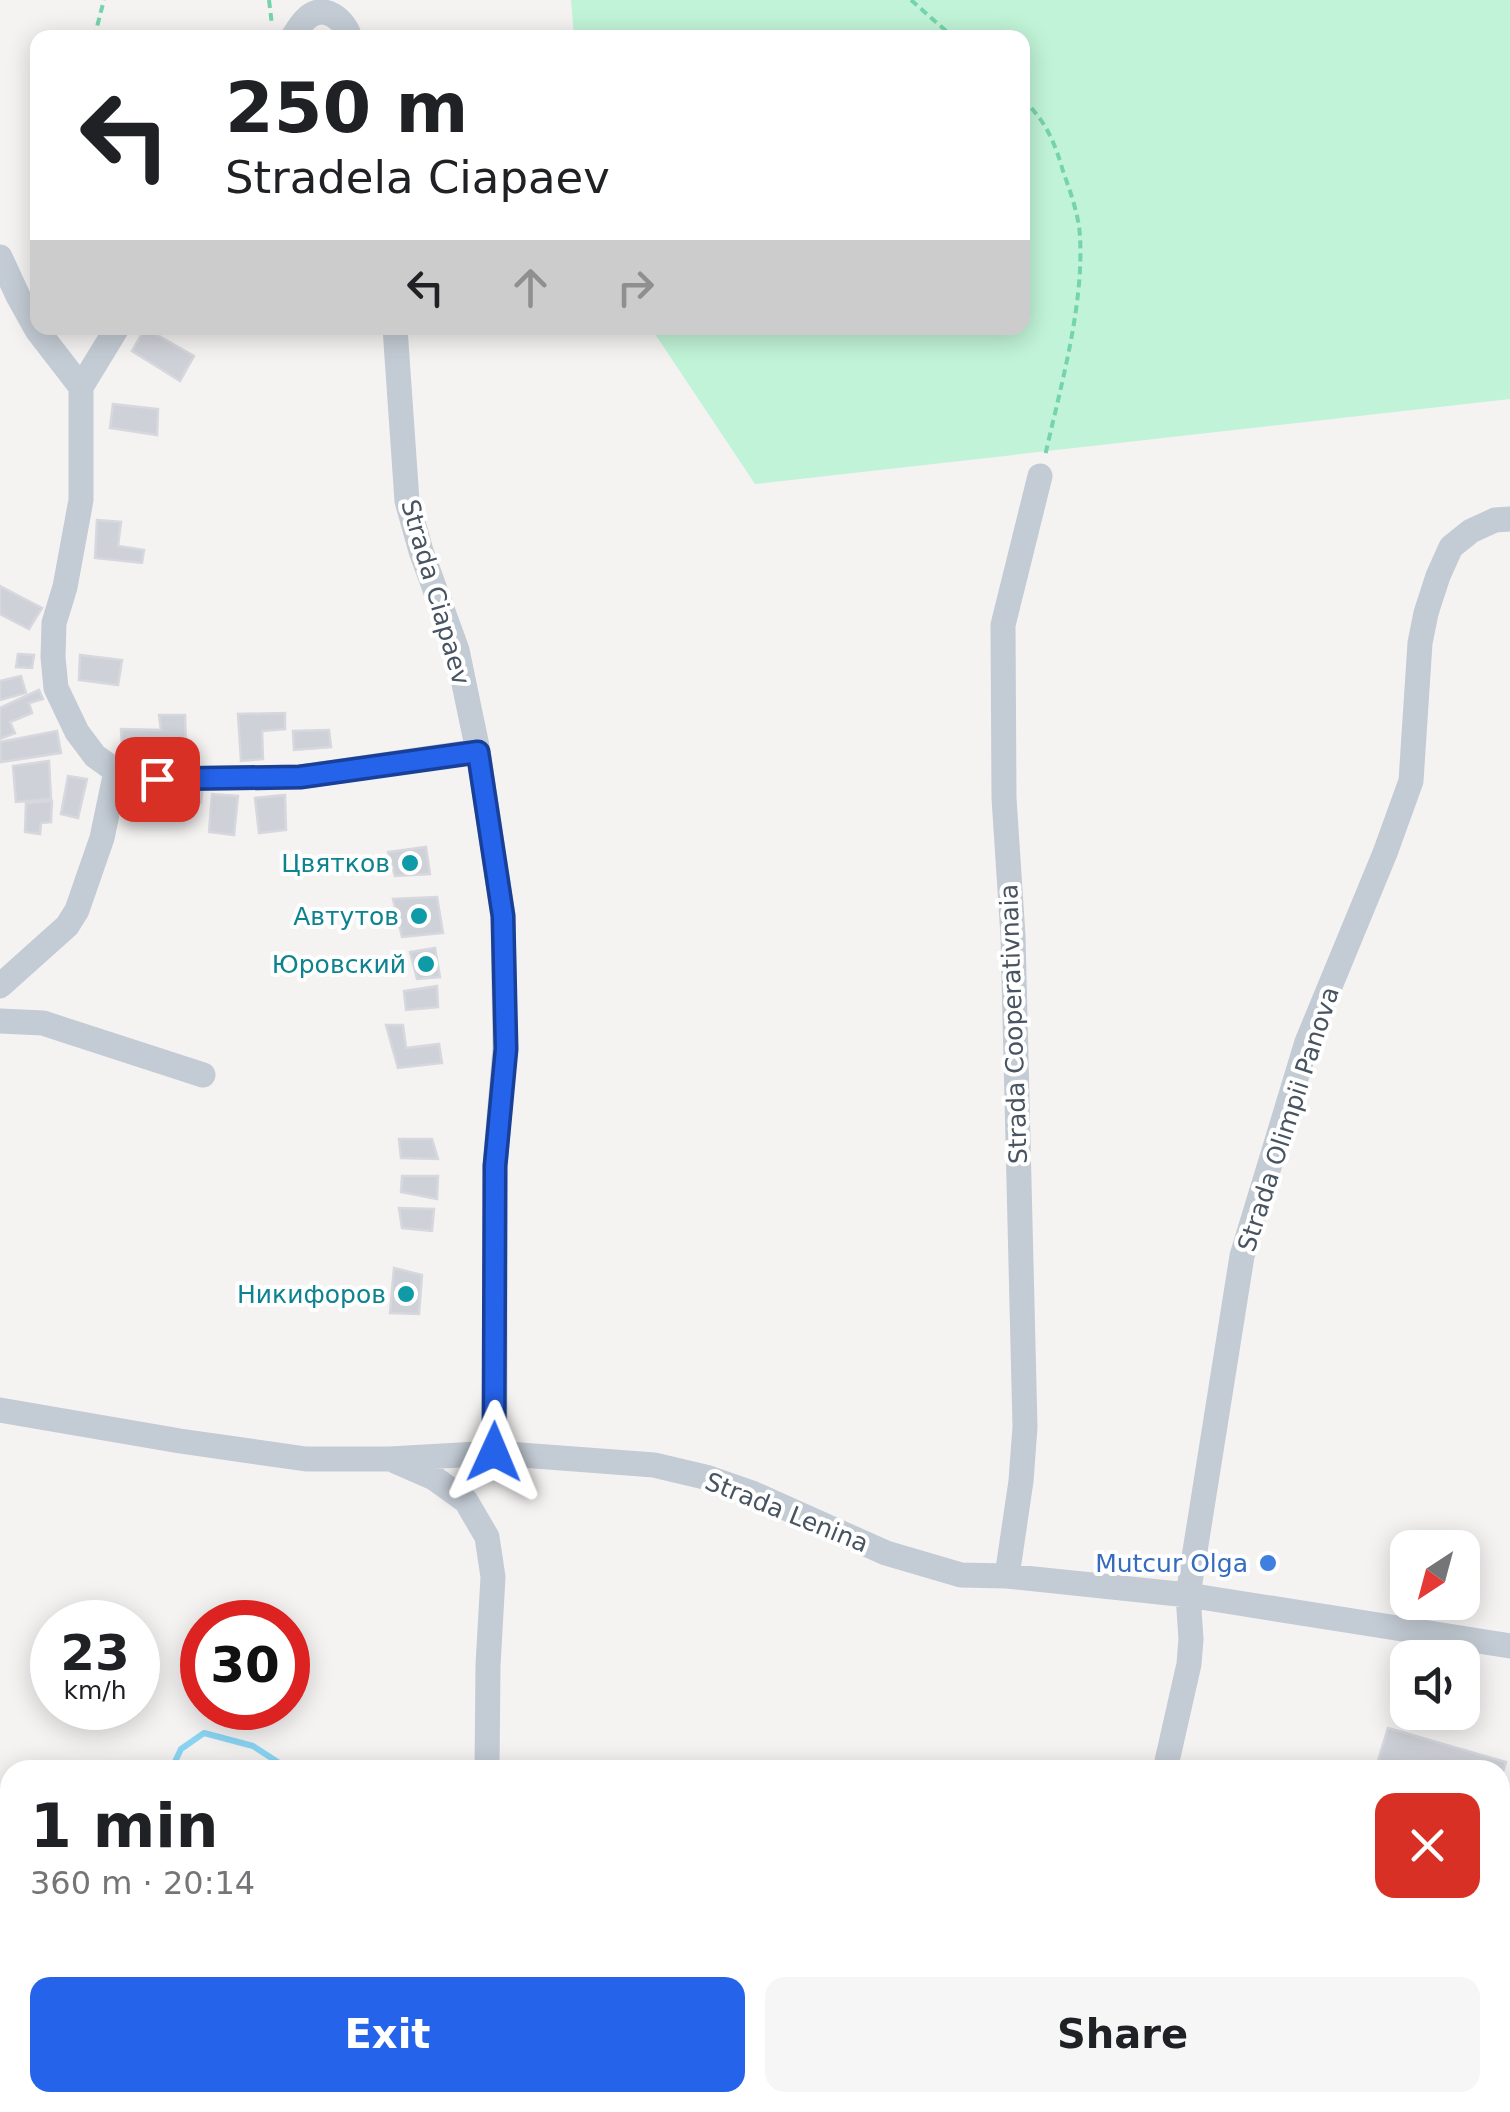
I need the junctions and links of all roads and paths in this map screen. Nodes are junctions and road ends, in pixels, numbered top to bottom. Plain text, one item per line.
1 (104, 0) edge
2 (268, 0) edge
3 (912, 0) edge
4 (96, 30) edge
5 (281, 30) edge
6 (287, 30) edge
7 (348, 30) edge
8 (945, 30) edge
9 (1030, 109) edge
10 (0, 257) edge
11 (30, 316) edge
12 (42, 335) edge
13 (113, 335) edge
14 (395, 335) edge
15 (82, 388) junction
16 (1040, 476) joint
17 (1510, 519) edge
18 (478, 752) junction
19 (116, 771) junction
20 (0, 986) edge
21 (0, 1021) edge
22 (203, 1075) dead end
23 (0, 1410) edge
24 (494, 1452) junction
25 (390, 1459) junction
26 (1007, 1576) junction
27 (1188, 1595) junction
28 (1510, 1646) edge
29 (487, 1760) edge
30 (1166, 1760) edge

1 - 4 path
2 - 5 path
3 - 8 path
6 - 7 street
9 - 16 path
10 - 11 street
12 - 15 street
13 - 15 street
14 - 18 street, Strada Ciapaev
15 - 19 street
16 - 26 street, Strada Cooperativnaia
17 - 27 street, Strada Olimpii Panova
18 - 19 street
18 - 24 street, Strada Ciapaev
19 - 20 street
21 - 22 street
23 - 25 street, Strada Lenina
24 - 25 street, Strada Lenina
24 - 26 street, Strada Lenina
25 - 29 street
26 - 27 street, Strada Lenina
27 - 28 street, Strada Lenina
27 - 30 street, Strada Olimpii Panova

